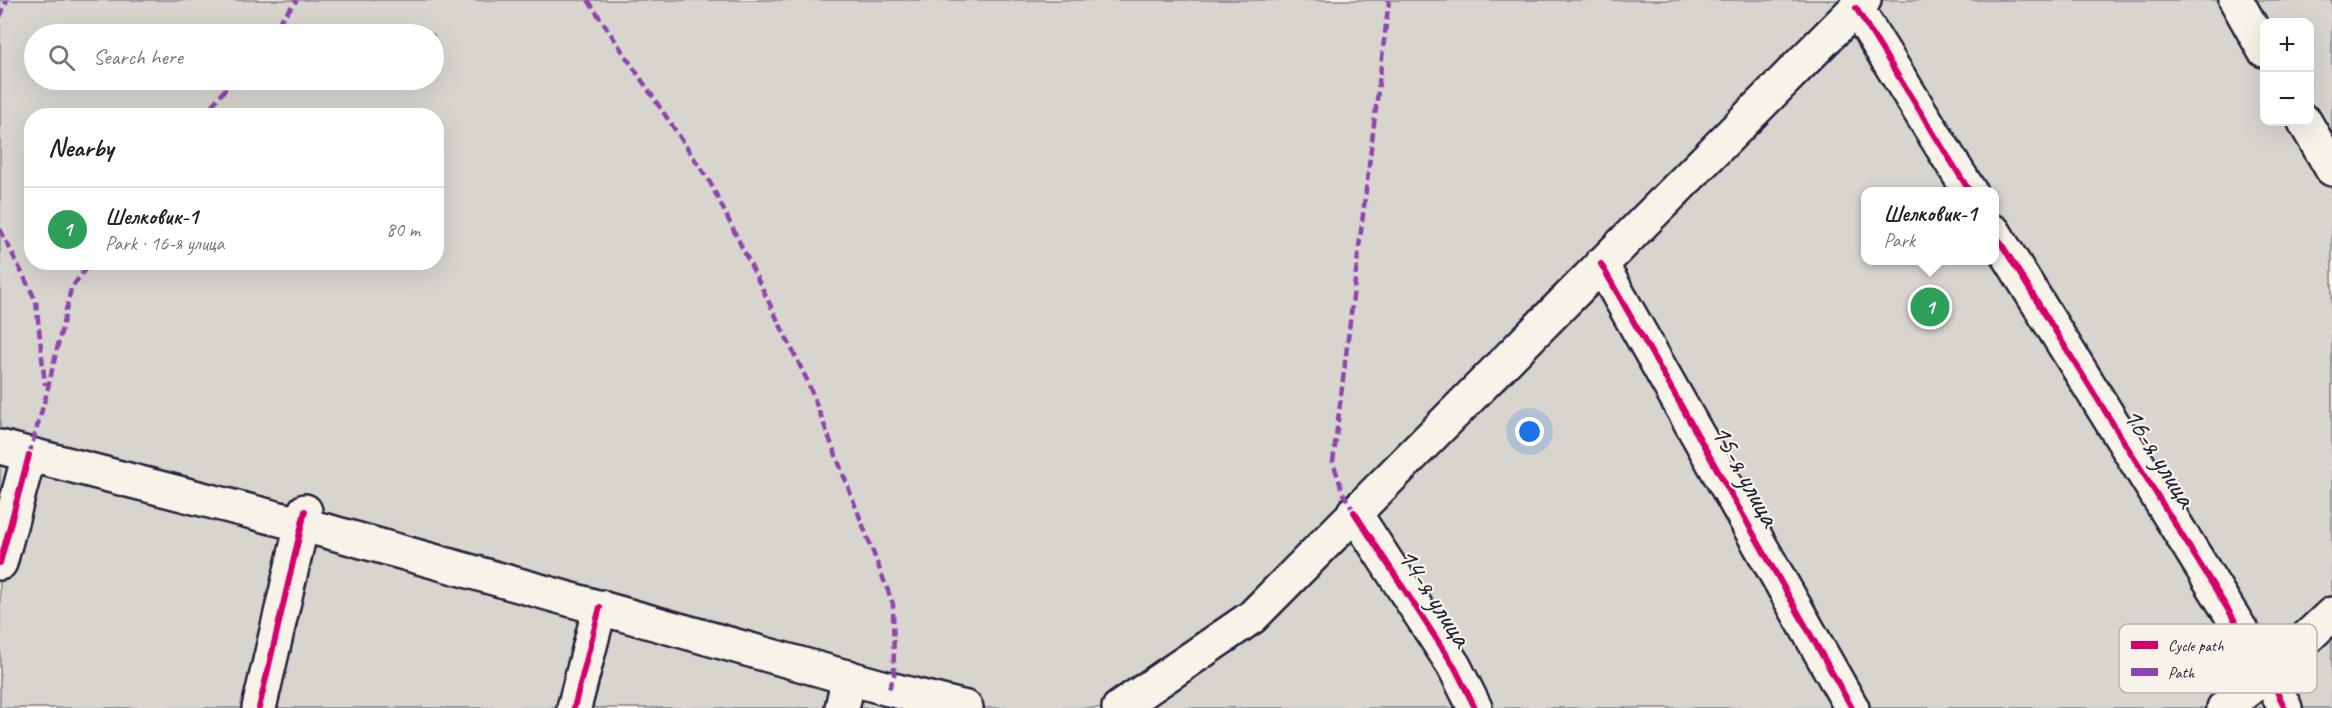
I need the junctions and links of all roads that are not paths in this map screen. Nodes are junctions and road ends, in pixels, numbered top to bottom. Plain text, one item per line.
1 (2236, 0) edge
2 (1860, 4) edge
3 (2260, 41) edge
4 (2307, 126) edge
5 (2332, 169) edge
6 (1967, 187) edge
7 (1999, 238) edge
8 (1601, 264) junction
9 (14, 451) edge
10 (1354, 513) junction
11 (304, 518) junction
12 (0, 563) edge
13 (600, 607) junction
14 (2332, 614) edge
15 (2237, 624) edge
16 (2317, 628) edge
17 (849, 676) junction
18 (2243, 693) edge
19 (2278, 693) edge
20 (259, 708) edge
21 (574, 708) edge
22 (842, 708) edge
23 (966, 708) edge
24 (1119, 708) edge
25 (1475, 708) edge
26 (1852, 708) edge
27 (2224, 708) edge
28 (2285, 708) edge

1 - 3 street
2 - 6 street
2 - 8 street
4 - 5 street
7 - 15 street, 16-я улица
8 - 10 street
8 - 26 street, 15-я улица
9 - 11 street
9 - 12 street
10 - 24 street
10 - 25 street, 14-я улица
11 - 13 street
11 - 20 street
13 - 17 street
13 - 21 street
14 - 16 street
17 - 22 street
17 - 23 street
18 - 27 street
19 - 28 street, 16-я улица

